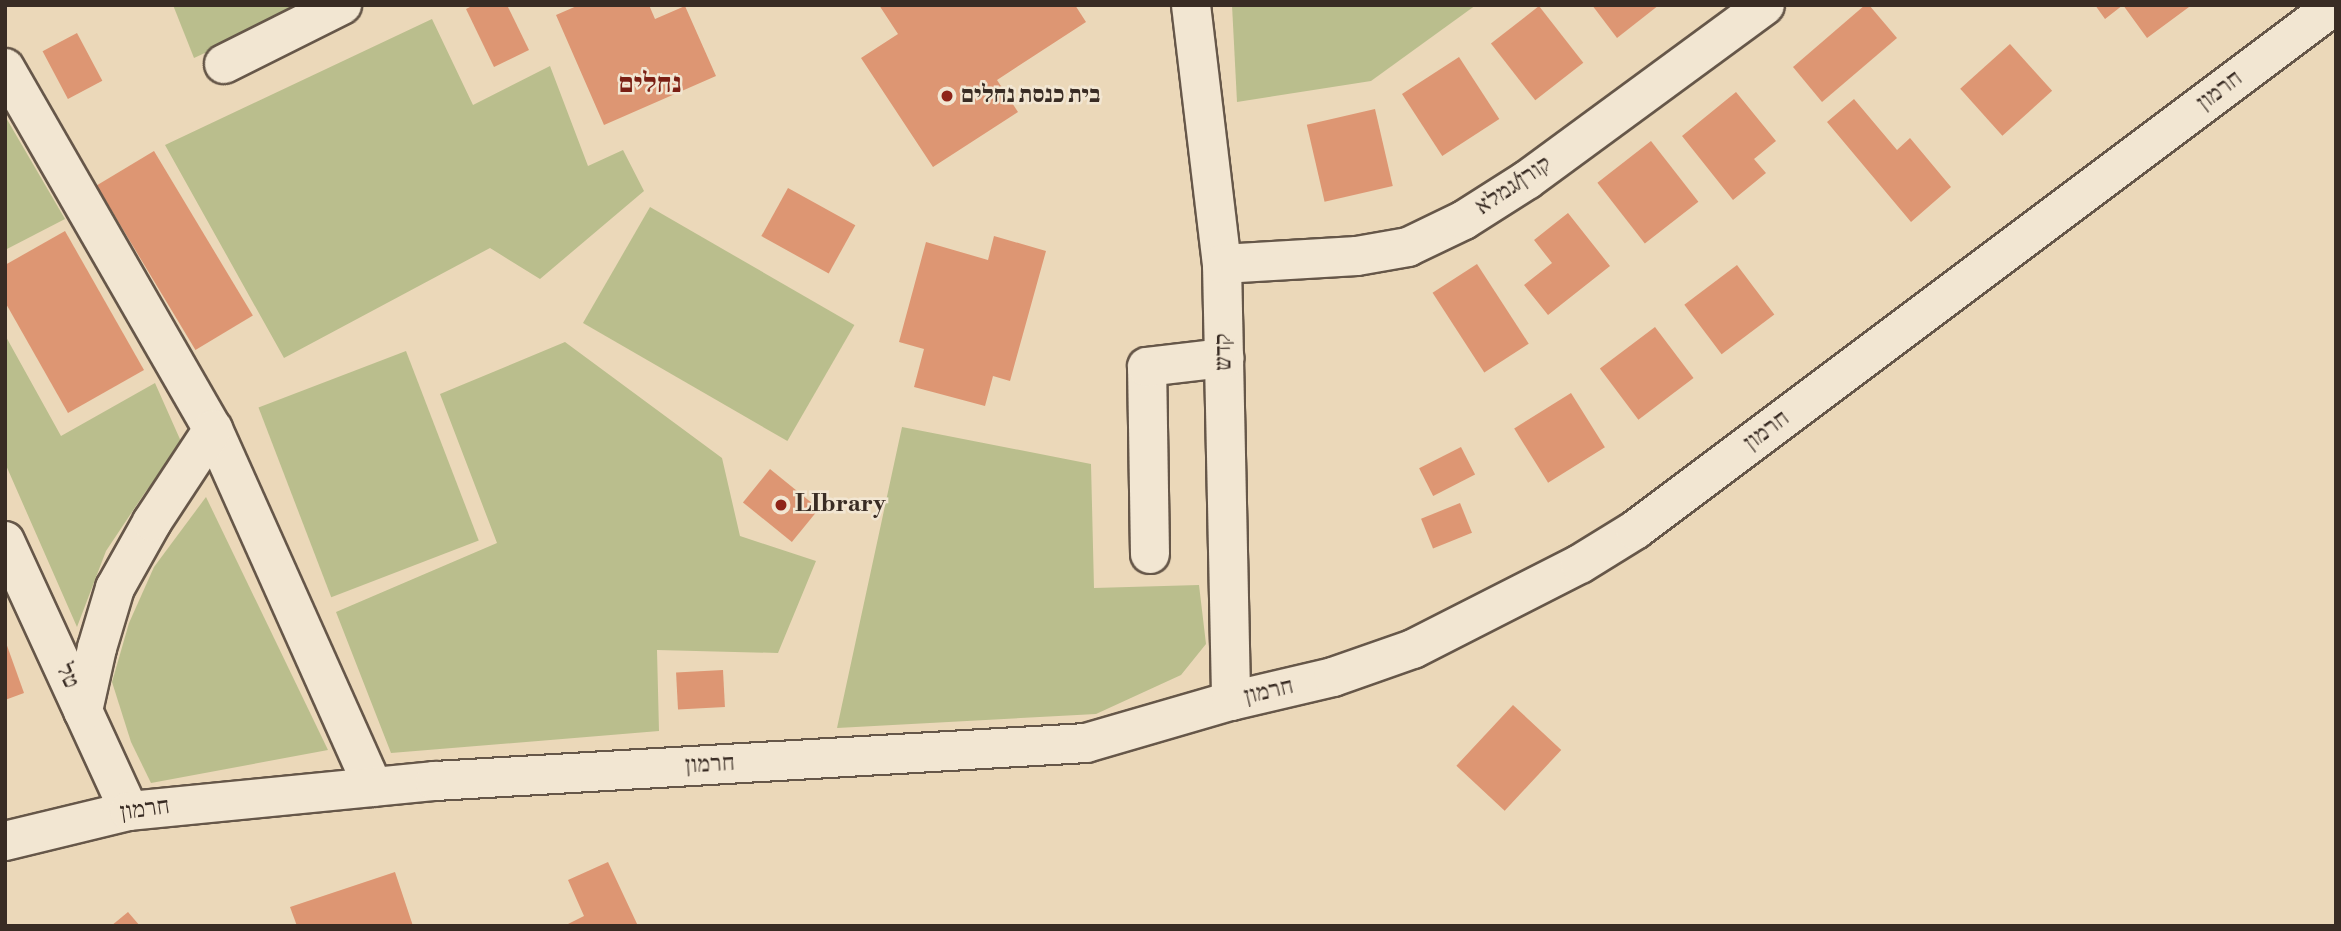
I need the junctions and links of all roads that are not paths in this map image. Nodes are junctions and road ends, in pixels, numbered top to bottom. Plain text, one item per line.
1 (342, 5) edge
2 (1191, 5) edge
3 (1765, 5) edge
4 (2335, 5) edge
5 (224, 64) dead end
6 (5, 68) edge
7 (1222, 264) junction
8 (1224, 358) junction
9 (213, 429) junction
10 (1150, 554) dead end
11 (8, 555) edge
12 (1231, 701) junction
13 (83, 711) junction
14 (373, 788) junction
15 (129, 811) junction
16 (5, 841) edge

1 - 5 street
2 - 7 street, קדש
3 - 7 street, קורן/גמלא
4 - 12 street, חרמון
6 - 9 street
7 - 8 street, קדש
8 - 10 street
8 - 12 street, קדש
9 - 13 street
9 - 14 street
11 - 13 street, טל
12 - 14 street, חרמון
13 - 15 street, טל
14 - 15 street, חרמון
15 - 16 street, חרמון

